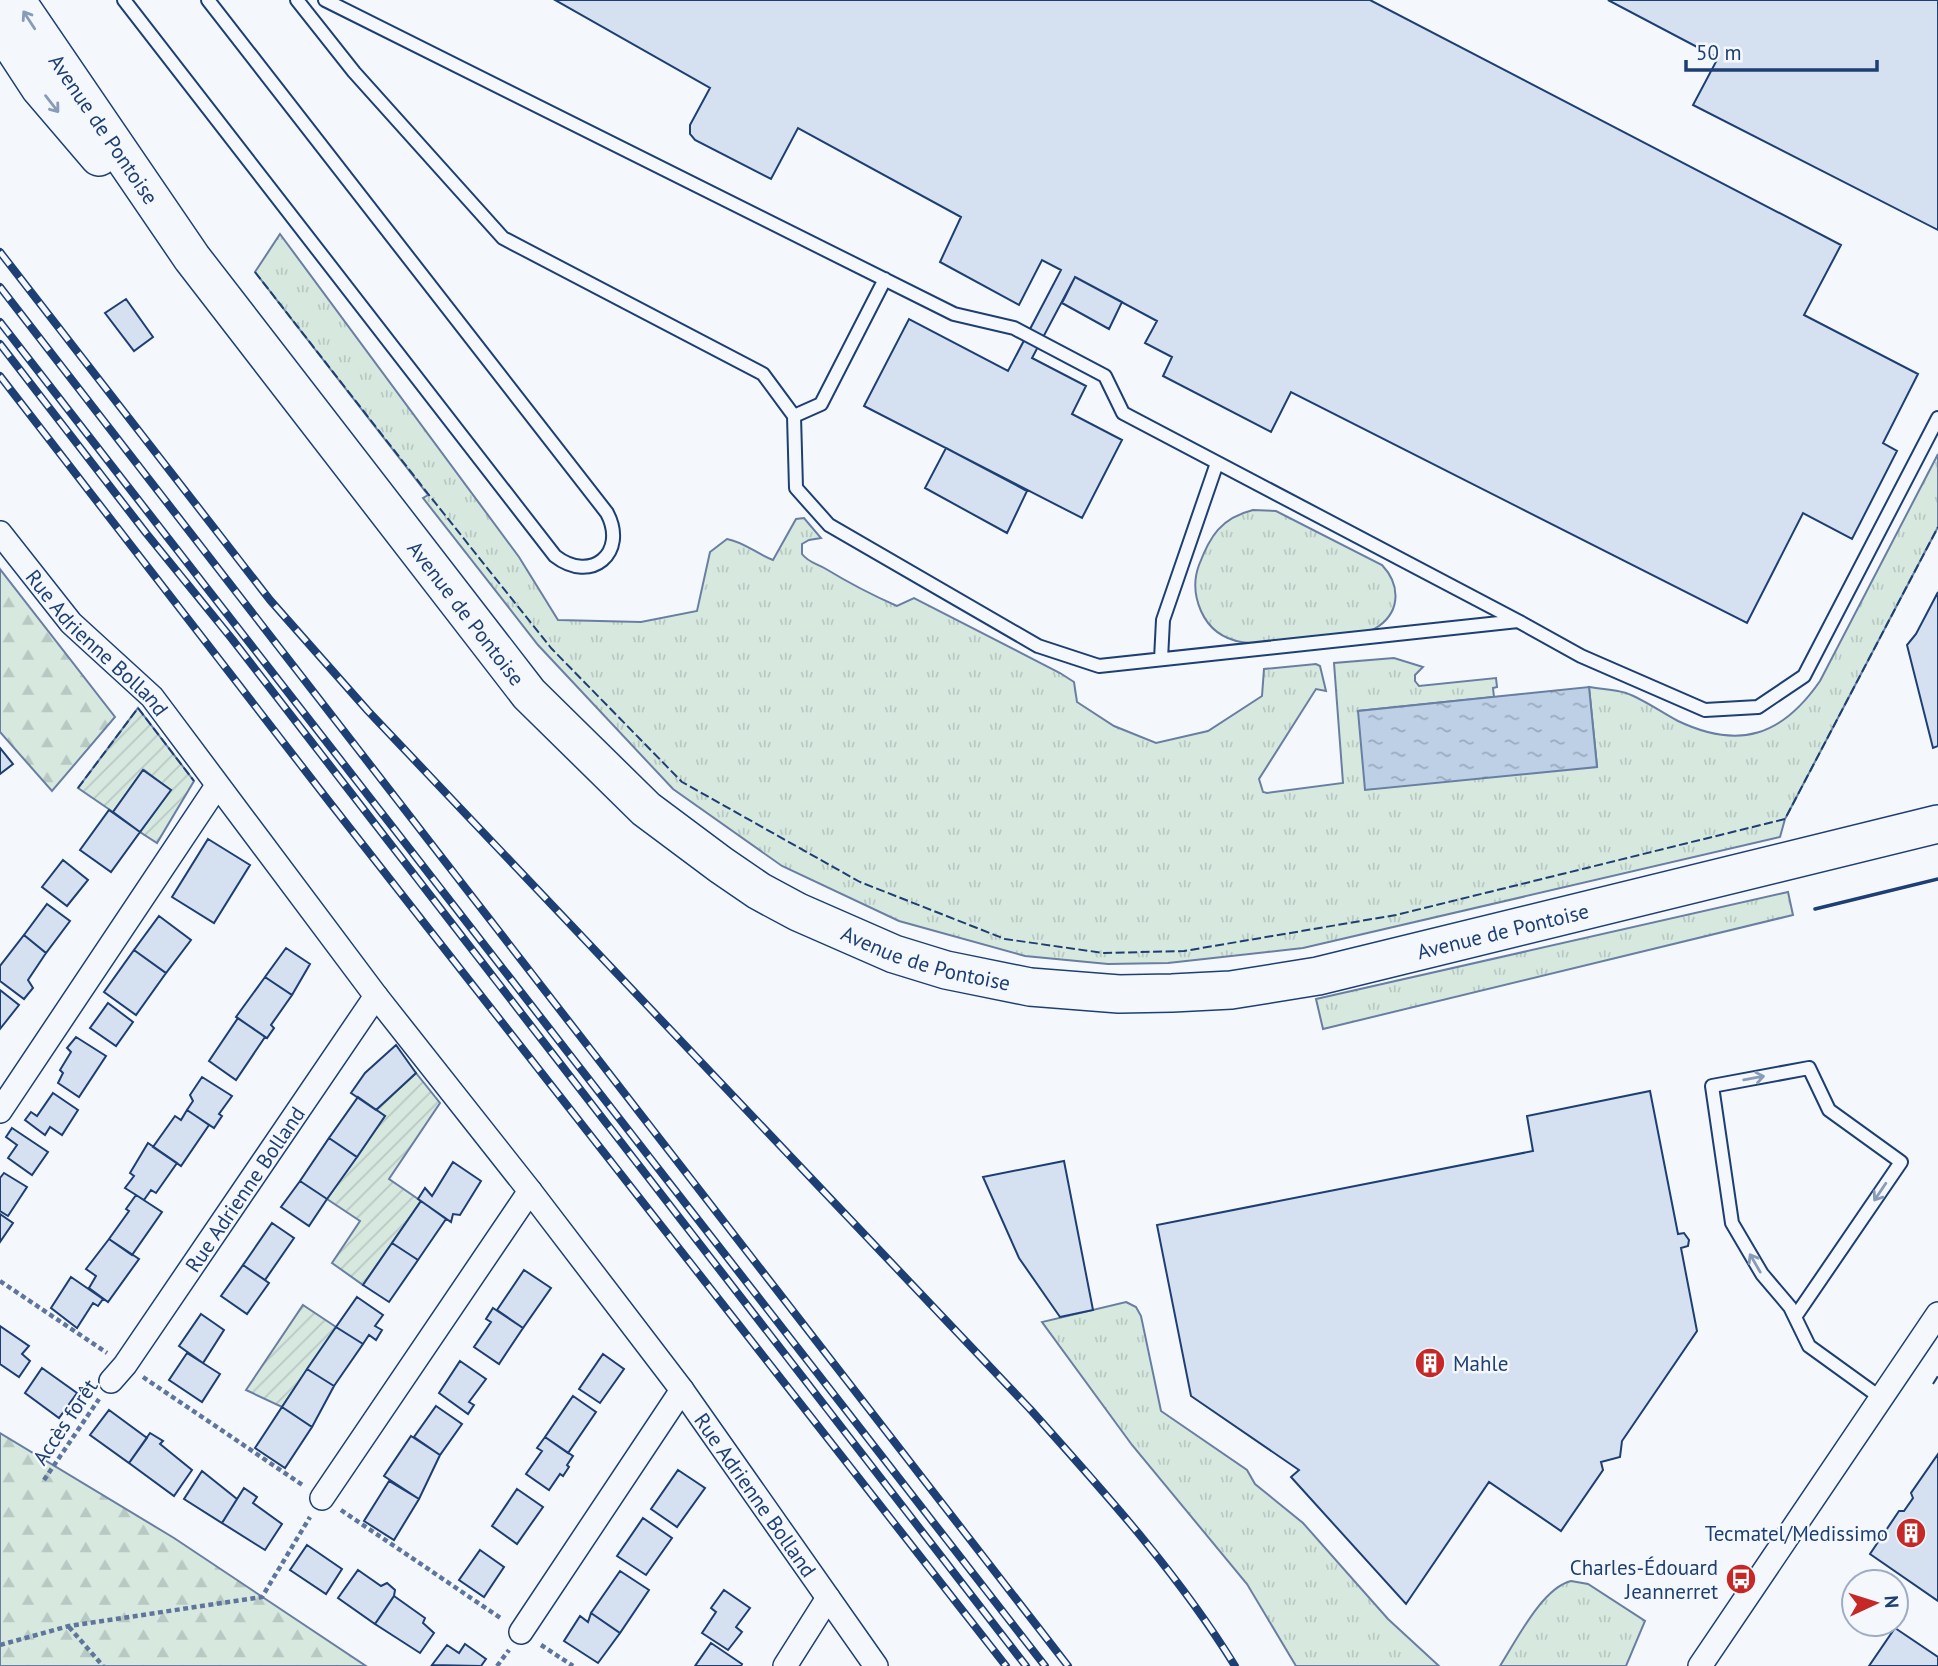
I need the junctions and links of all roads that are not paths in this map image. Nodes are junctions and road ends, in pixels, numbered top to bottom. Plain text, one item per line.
1 (16, 0) edge
2 (124, 0) edge
3 (208, 0) edge
4 (297, 0) edge
5 (325, 0) edge
6 (0, 27) edge
7 (192, 258) junction
8 (885, 279) junction
9 (794, 416) junction
10 (1938, 418) edge
11 (1217, 463) junction
12 (0, 533) edge
13 (1518, 621) junction
14 (1161, 659) junction
15 (217, 786) junction
16 (1938, 824) edge
17 (376, 996) junction
18 (0, 1111) edge
19 (530, 1192) junction
20 (1938, 1314) edge
21 (1796, 1317) junction
22 (118, 1373) road end
23 (682, 1390) junction
24 (1881, 1398) junction
25 (322, 1497) road end
26 (828, 1598) junction
27 (521, 1632) road end
28 (785, 1666) edge
29 (876, 1666) edge
30 (1700, 1666) edge

7 -> 1 main road, Avenue de Pontoise
2 - 3 lane
4 - 9 lane
5 - 8 lane
6 -> 7 main road, Avenue de Pontoise
7 - 16 main road, Avenue de Pontoise
8 - 9 lane
8 - 11 lane
9 - 14 lane
10 - 13 lane
11 - 13 lane
11 - 14 lane
12 - 15 street, Rue Adrienne Bolland
13 - 14 lane
15 - 17 street, Rue Adrienne Bolland
15 - 18 street
17 - 19 street, Rue Adrienne Bolland
17 - 22 street, Rue Adrienne Bolland
19 - 23 street, Rue Adrienne Bolland
19 - 25 street
20 - 24 street
21 -> 21 lane
21 - 24 lane
23 - 26 street, Rue Adrienne Bolland
23 - 27 street, Rue Adrienne Bolland
24 - 30 street
26 - 28 street, Rue Adrienne Bolland
26 - 29 street, Rue Adrienne Bolland

